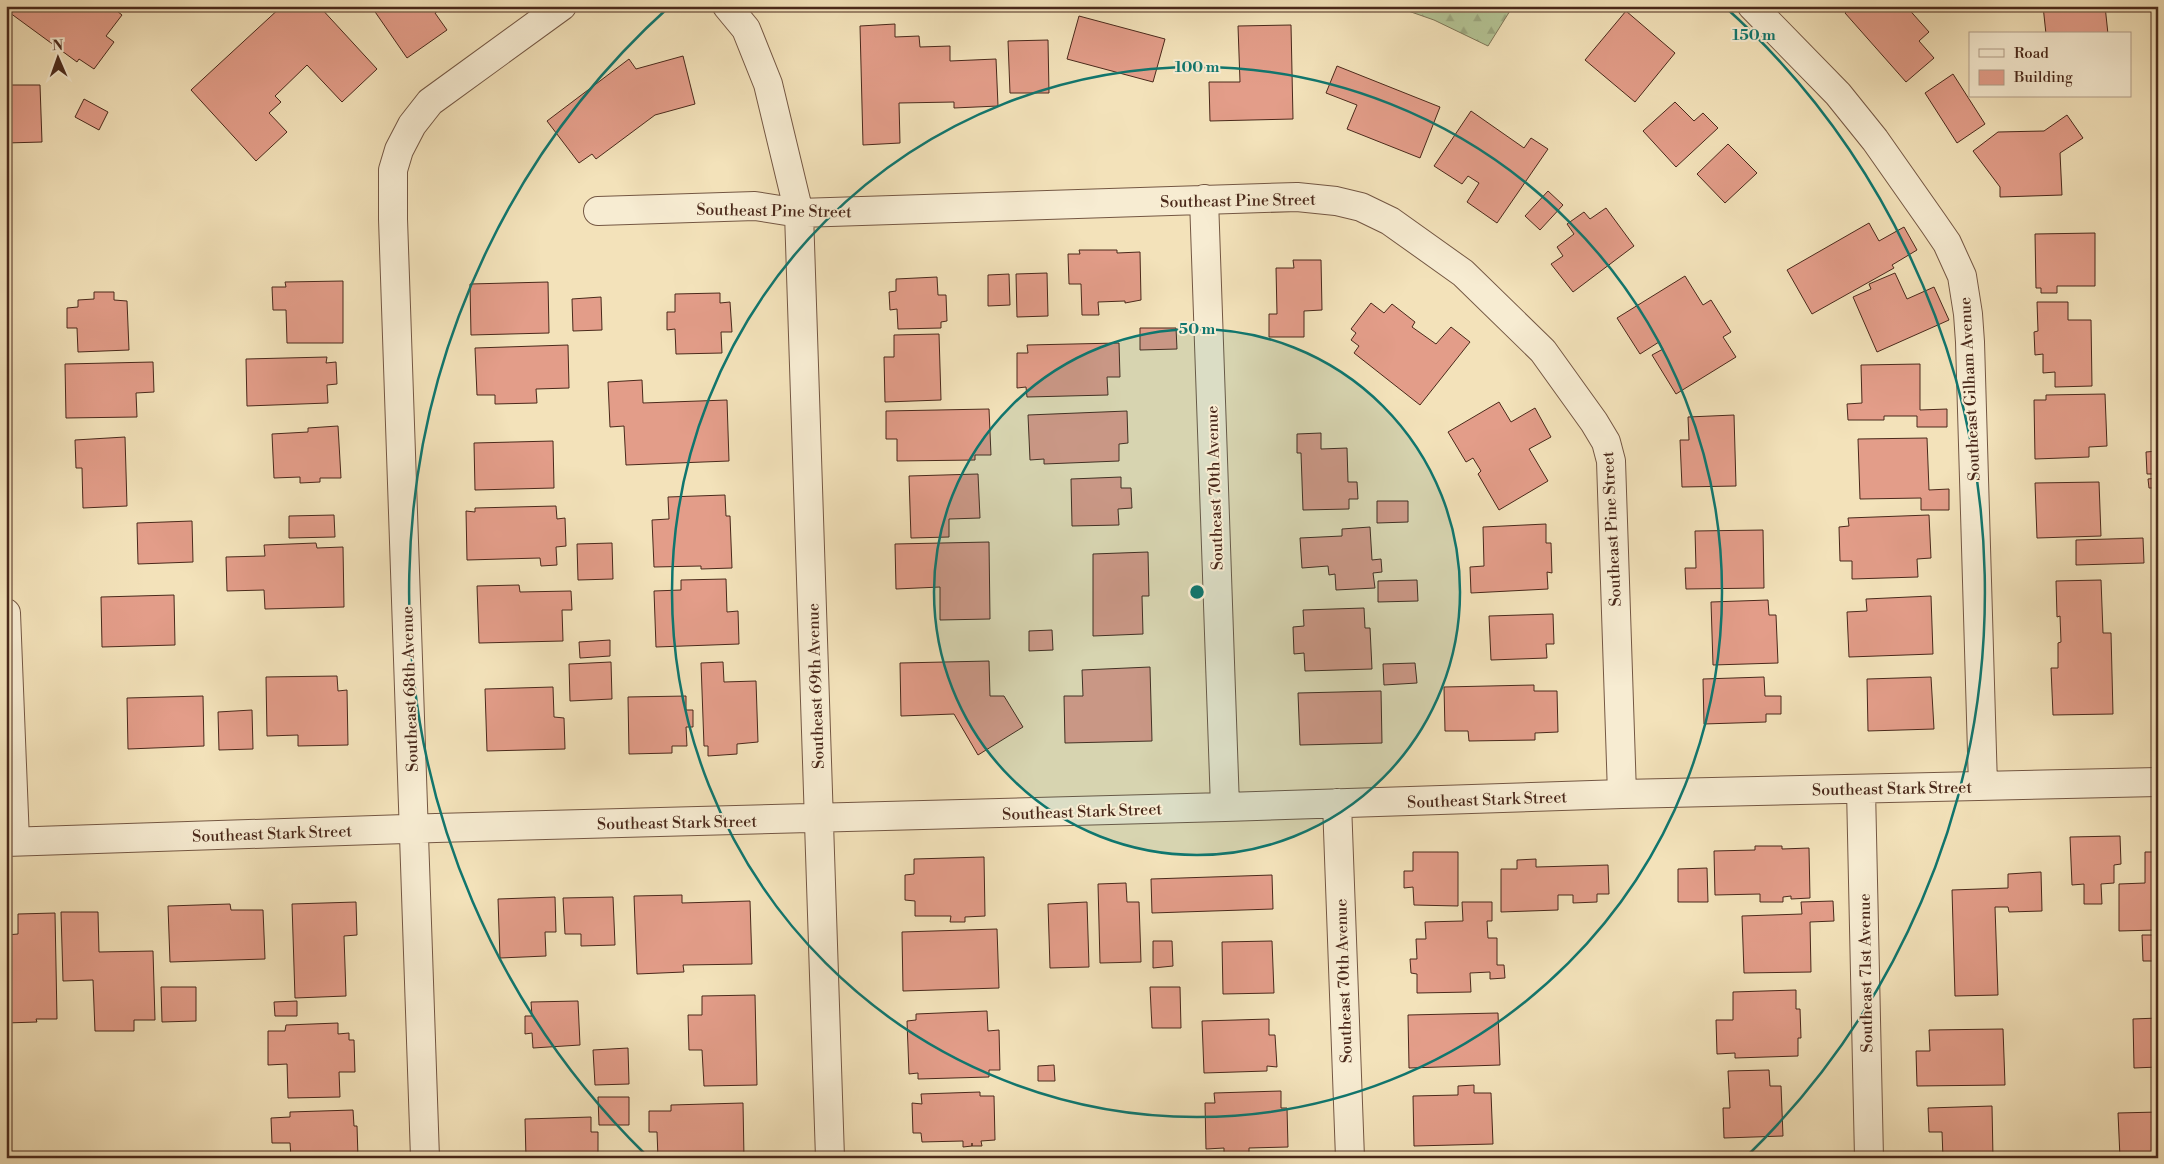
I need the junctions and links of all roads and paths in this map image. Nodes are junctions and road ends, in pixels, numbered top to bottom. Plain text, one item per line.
1 (562, 6) edge
2 (727, 6) edge
3 (1752, 6) edge
4 (1204, 199) junction
5 (598, 210) dead end
6 (798, 214) junction
7 (6, 613) edge
8 (2158, 782) edge
9 (1983, 786) junction
10 (1860, 789) junction
11 (1622, 794) junction
12 (1337, 804) junction
13 (1225, 807) junction
14 (820, 818) junction
15 (414, 829) junction
16 (11, 842) edge
17 (425, 1158) edge
18 (830, 1158) edge
19 (1350, 1158) edge
20 (1869, 1158) edge

1 - 15 street, Southeast 68th Avenue
2 - 6 street, Southeast 69th Avenue
3 - 9 street, Southeast Gilham Avenue
4 - 6 street, Southeast Pine Street
4 - 11 street, Southeast Pine Street
4 - 13 street, Southeast 70th Avenue
5 - 6 street, Southeast Pine Street
6 - 14 street, Southeast 69th Avenue
7 - 16 street
8 - 9 street, Southeast Stark Street
9 - 10 street, Southeast Stark Street
10 - 11 street, Southeast Stark Street
10 - 20 street, Southeast 71st Avenue
11 - 12 street, Southeast Stark Street
12 - 13 street, Southeast Stark Street
12 - 19 street, Southeast 70th Avenue
13 - 14 street, Southeast Stark Street
14 - 15 street, Southeast Stark Street
14 - 18 street, Southeast 69th Avenue
15 - 16 street, Southeast Stark Street
15 - 17 street, Southeast 68th Avenue

